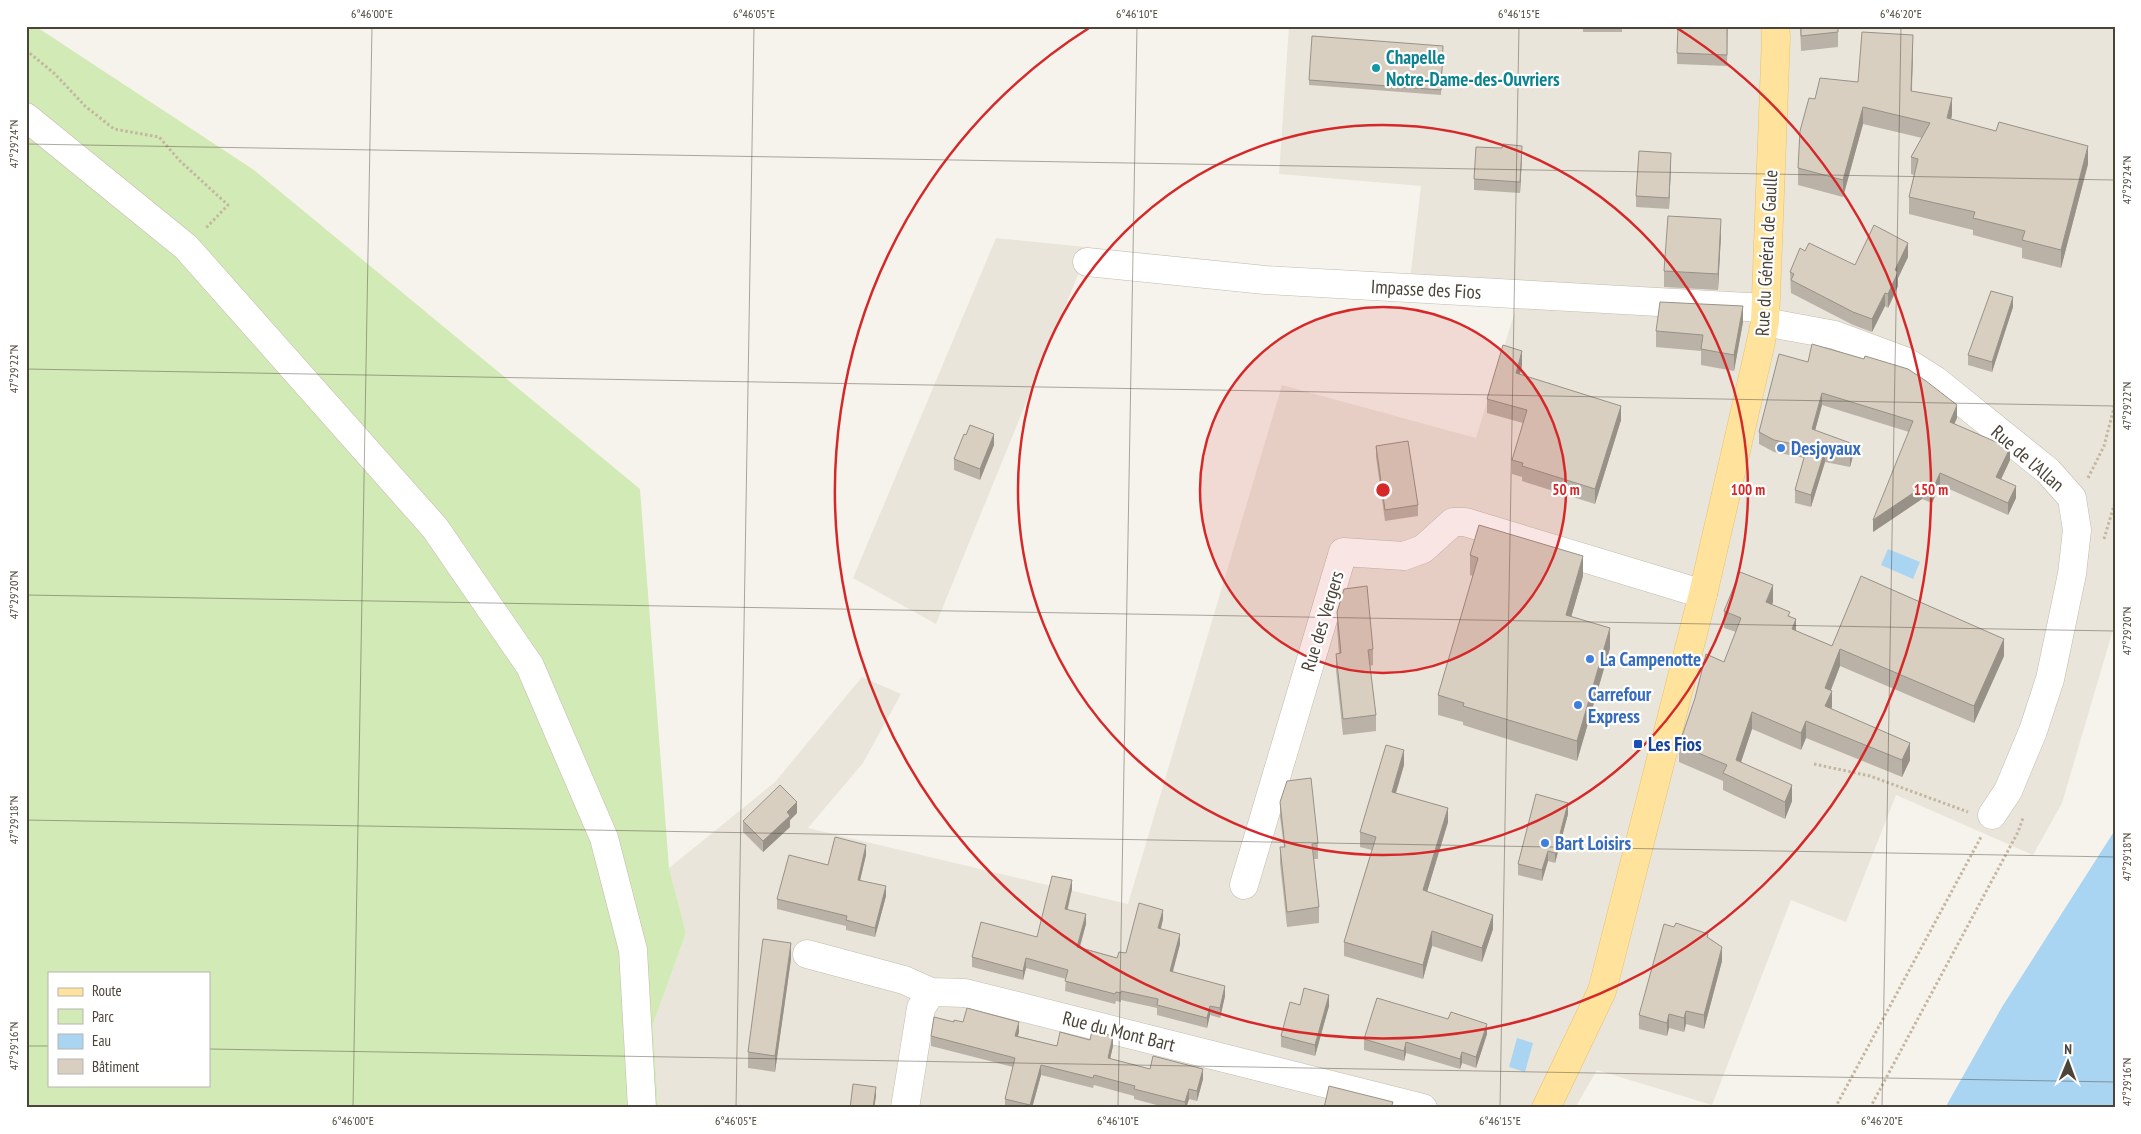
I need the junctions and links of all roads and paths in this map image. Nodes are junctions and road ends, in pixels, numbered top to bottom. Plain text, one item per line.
1 (1775, 26) edge
2 (26, 50) edge
3 (26, 117) edge
4 (186, 248) junction
5 (1087, 262) dead end
6 (1765, 315) junction
7 (2115, 404) edge
8 (2072, 498) junction
9 (1703, 594) junction
10 (1814, 764) dead end
11 (1992, 816) junction
12 (1244, 885) dead end
13 (807, 954) dead end
14 (931, 992) junction
15 (642, 1108) edge
16 (905, 1108) edge
17 (1423, 1108) edge
18 (1546, 1108) edge
19 (1835, 1108) edge

1 - 6 main road, Rue du Général de Gaulle
2 - 4 path
3 - 4 street
4 - 15 street
5 - 6 street, Impasse des Fios
6 - 8 street, Rue de l'Allan
6 - 9 main road, Rue du Général de Gaulle
7 - 8 path
8 - 11 street, Rue de l'Allan
9 - 12 street, Rue des Vergers
9 - 18 main road, Rue du Général de Gaulle
10 - 11 path
11 - 19 path
13 - 14 street
14 - 16 street
14 - 17 street, Rue du Mont Bart

